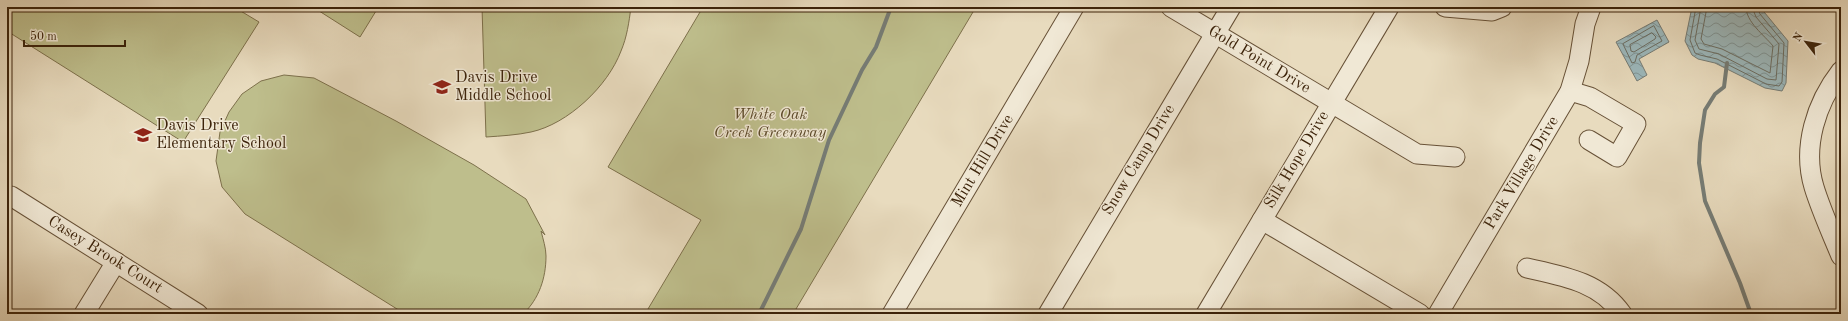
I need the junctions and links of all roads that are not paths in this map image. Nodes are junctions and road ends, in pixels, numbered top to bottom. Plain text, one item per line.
1 (1074, 7) edge
2 (1171, 7) edge
3 (1231, 7) edge
4 (1389, 7) edge
5 (1445, 7) edge
6 (1502, 7) edge
7 (1586, 13) edge
8 (1216, 34) junction
9 (1841, 71) edge
10 (1570, 91) junction
11 (1331, 104) junction
12 (1590, 140) dead end
13 (1455, 157) dead end
14 (11, 196) dead end
15 (1262, 220) junction
16 (1841, 256) edge
17 (116, 262) junction
18 (1527, 268) dead end
19 (84, 314) edge
20 (198, 314) edge
21 (892, 314) edge
22 (1048, 314) edge
23 (1206, 314) edge
24 (1420, 314) edge
25 (1438, 314) edge
26 (1622, 314) edge

1 - 21 street, Mint Hill Drive
2 - 8 street, Gold Point Drive
3 - 8 street, Snow Camp Drive
4 - 11 street, Silk Hope Drive
5 - 6 street
7 - 10 street, Park Village Drive
8 - 11 street, Gold Point Drive
8 - 22 street, Snow Camp Drive
9 - 16 street
10 - 12 street
10 - 25 street, Park Village Drive
11 - 13 street, Gold Point Drive
11 - 15 street, Silk Hope Drive
14 - 17 street, Casey Brook Court
15 - 23 street, Silk Hope Drive
15 - 24 street
17 - 19 street
17 - 20 street, Casey Brook Court
18 - 26 street

